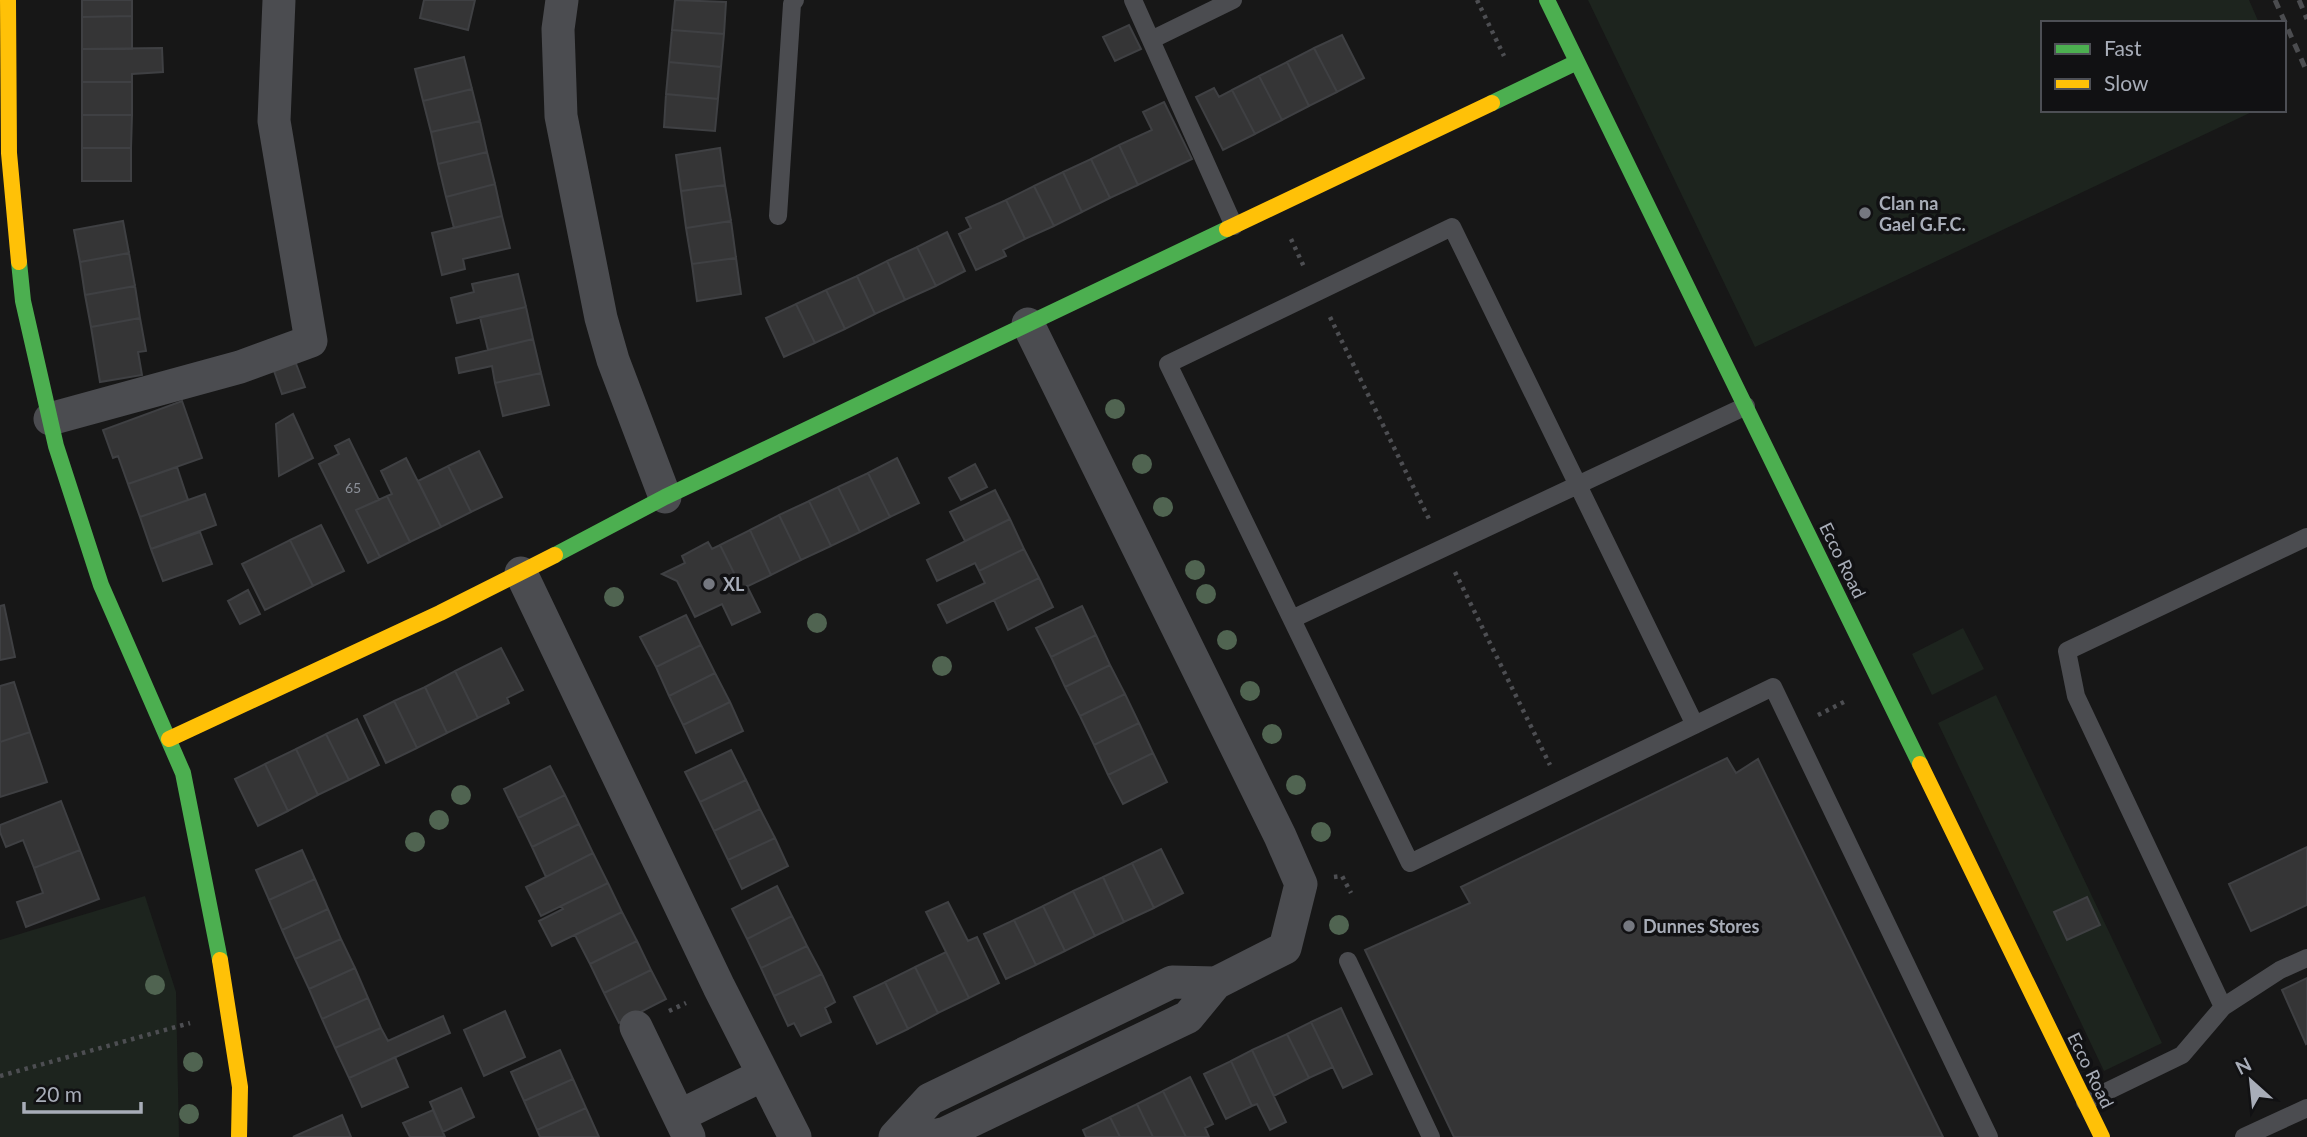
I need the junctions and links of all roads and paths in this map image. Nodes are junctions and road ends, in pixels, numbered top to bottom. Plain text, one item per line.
1 (8, 0) edge
2 (279, 0) edge
3 (562, 0) edge
4 (795, 0) edge
5 (1133, 0) edge
6 (1233, 0) edge
7 (1477, 0) edge
8 (1547, 0) edge
9 (1151, 40) junction
10 (1577, 62) junction
11 (1520, 89) junction
12 (1275, 207) junction
13 (778, 216) dead end
14 (1234, 226) junction
15 (1317, 292) junction
16 (1028, 324) junction
17 (1746, 406) junction
18 (50, 419) junction
19 (1578, 485) junction
20 (665, 497) junction
21 (2307, 537) edge
22 (1443, 548) junction
23 (522, 573) junction
24 (1292, 619) junction
25 (1882, 684) junction
26 (1695, 725) junction
27 (1792, 727) junction
28 (169, 739) junction
29 (1562, 789) junction
30 (2307, 958) edge
31 (1348, 961) dead end
32 (1216, 983) junction
33 (719, 987) junction
34 (2223, 1007) junction
35 (228, 1013) junction
36 (636, 1027) joint
37 (763, 1075) junction
38 (0, 1076) edge
39 (2085, 1102) junction
40 (2307, 1108) edge
41 (684, 1126) edge
42 (239, 1137) edge
43 (795, 1137) edge
44 (895, 1137) edge
45 (929, 1137) edge
46 (1431, 1137) edge
47 (1989, 1137) edge
48 (2102, 1137) edge
49 (2244, 1137) edge

1 - 18 street
2 - 18 street
3 - 20 street
4 - 13 lane
5 - 9 lane
6 - 9 lane
7 - 11 path
8 - 10 street, Ecco Road
9 - 14 lane
10 - 11 street
10 - 17 street, Ecco Road
11 - 12 street
12 - 14 street
12 - 15 path
14 - 16 street
15 - 19 lane
15 - 22 path
15 - 24 lane
16 - 20 street
16 - 32 street
17 - 19 lane
17 - 25 street, Ecco Road
18 - 28 street
19 - 22 lane
19 - 26 lane
20 - 23 street
21 - 34 lane
22 - 24 lane
22 - 29 path
23 - 28 street
23 - 33 street
24 - 29 lane
25 - 27 path
25 - 39 street, Ecco Road
26 - 27 lane
26 - 29 lane
27 - 47 lane
28 - 35 street
30 - 34 lane
31 - 46 lane
32 - 44 street
32 - 45 street
33 - 36 path
33 - 37 street
34 - 39 lane
35 - 38 path
35 - 42 street
36 - 41 street
37 - 41 street
37 - 43 street
39 - 48 street, Ecco Road
40 - 49 lane

